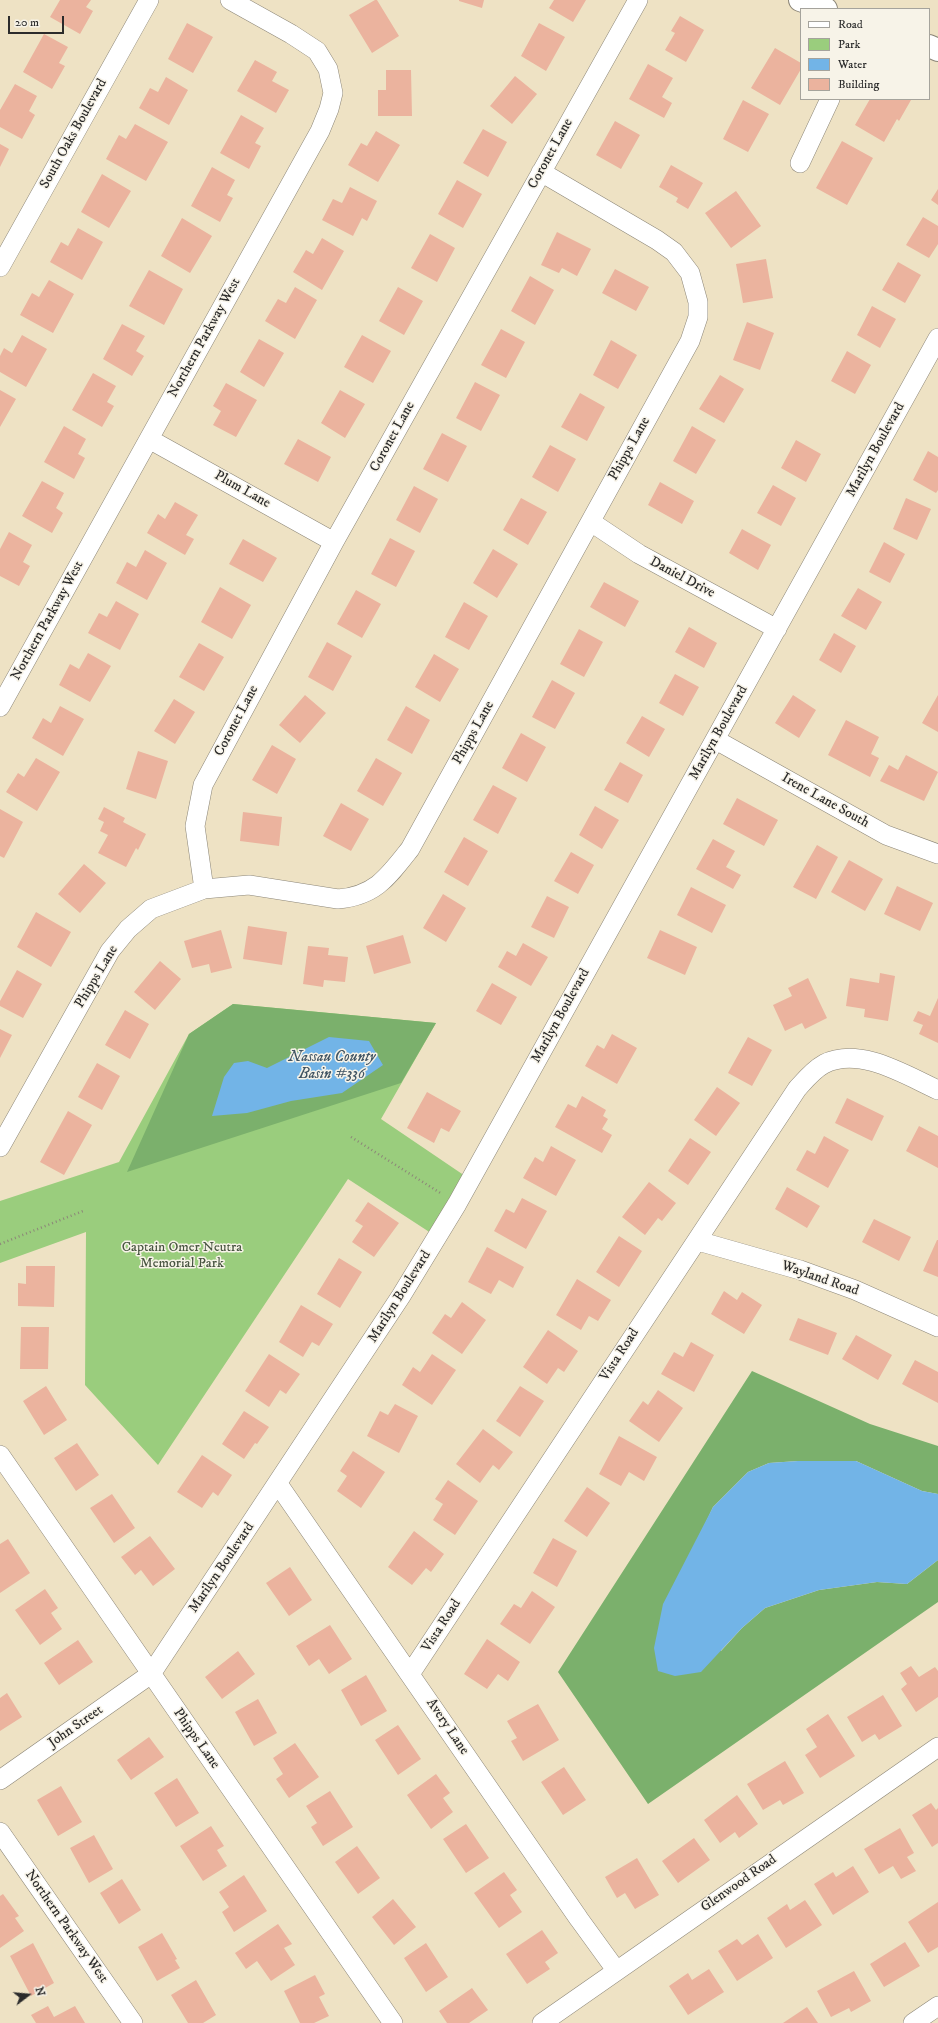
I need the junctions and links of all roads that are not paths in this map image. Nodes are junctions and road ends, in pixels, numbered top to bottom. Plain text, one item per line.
1 (149, 0) edge
2 (230, 0) edge
3 (638, 0) edge
4 (800, 0) edge
5 (823, 8) edge
6 (830, 100) edge
7 (800, 163) dead end
8 (541, 172) junction
9 (0, 267) edge
10 (938, 338) edge
11 (149, 439) junction
12 (591, 522) junction
13 (334, 542) junction
14 (776, 629) junction
15 (0, 707) edge
16 (716, 740) junction
17 (938, 854) edge
18 (204, 889) junction
19 (938, 1090) edge
20 (0, 1147) edge
21 (698, 1240) junction
22 (938, 1327) edge
23 (0, 1455) edge
24 (278, 1484) junction
25 (151, 1674) junction
26 (410, 1674) junction
27 (938, 1747) edge
28 (0, 1780) edge
29 (0, 1832) edge
30 (616, 1970) junction
31 (938, 2006) edge
32 (133, 2023) edge
33 (393, 2023) edge
34 (542, 2023) edge
35 (913, 2023) edge

1 - 9 street, South Oaks Boulevard
2 - 11 street, Northern Parkway West
3 - 8 street, Coronet Lane
4 - 5 main road
6 - 7 street
8 - 12 street, Phipps Lane
8 - 13 street, Coronet Lane
10 - 14 street, Marilyn Boulevard
11 - 13 street, Plum Lane
11 - 15 street, Northern Parkway West
12 - 14 street, Daniel Drive
12 - 18 street, Phipps Lane
13 - 18 street, Coronet Lane
14 - 16 street, Marilyn Boulevard
16 - 17 street, Irene Lane South
16 - 24 street, Marilyn Boulevard
18 - 20 street, Phipps Lane
19 - 21 street, Vista Road
21 - 22 street, Wayland Road
21 - 26 street, Vista Road
23 - 25 street, Phipps Lane
24 - 25 street, Marilyn Boulevard
24 - 26 street, Avery Lane
25 - 28 street, John Street
25 - 33 street, Phipps Lane
26 - 30 street, Avery Lane
27 - 30 street, Glenwood Road
29 - 32 street, Northern Parkway West
30 - 34 street, Glenwood Road
31 - 35 street

